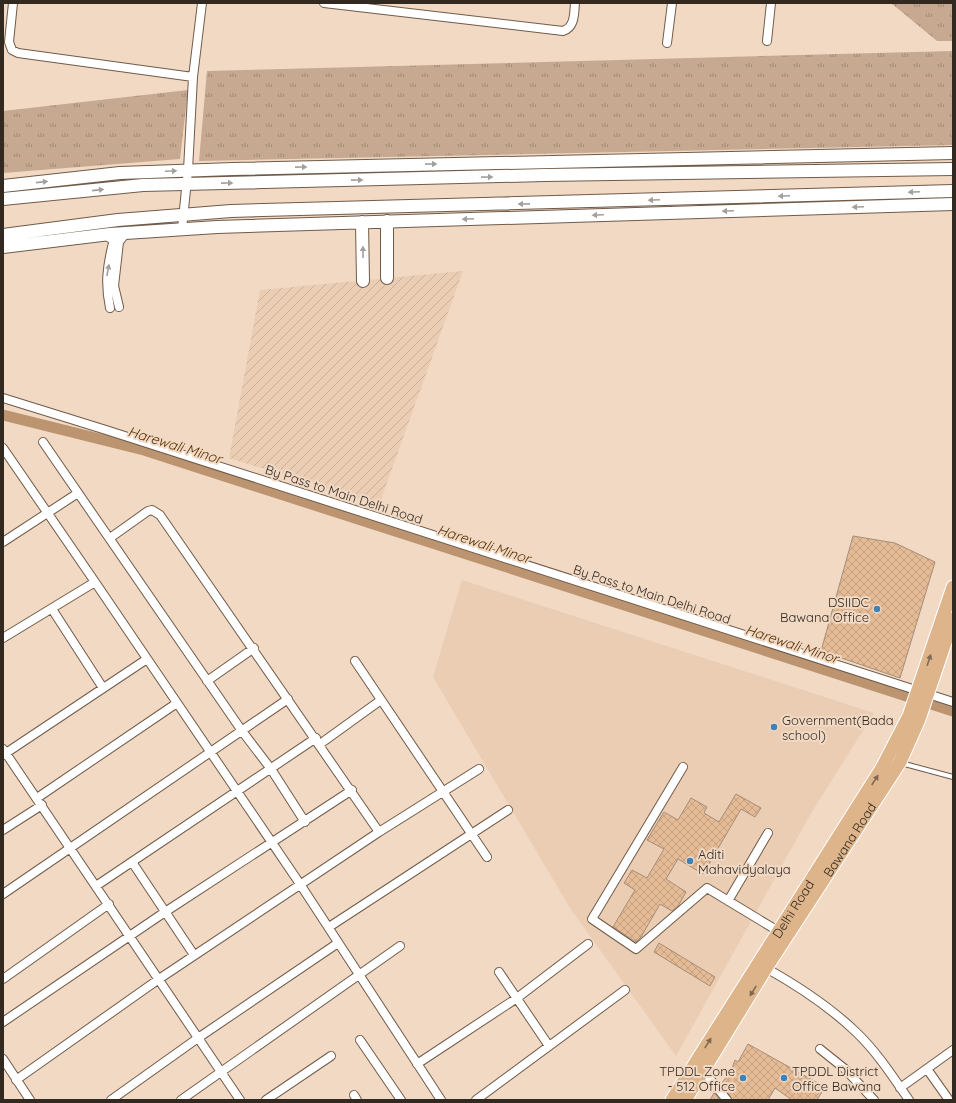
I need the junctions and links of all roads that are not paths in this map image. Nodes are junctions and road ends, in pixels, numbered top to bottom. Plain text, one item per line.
1 (12, 3) edge
2 (202, 3) edge
3 (324, 3) edge
4 (575, 3) edge
5 (672, 3) edge
6 (771, 3) edge
7 (767, 41) dead end
8 (667, 43) dead end
9 (193, 77) junction
10 (953, 153) edge
11 (953, 169) edge
12 (188, 170) junction
13 (186, 184) junction
14 (3, 186) edge
15 (953, 191) edge
16 (3, 199) edge
17 (953, 204) edge
18 (183, 215) junction
19 (387, 221) junction
20 (362, 222) junction
21 (182, 229) junction
22 (126, 233) junction
23 (3, 235) edge
24 (104, 235) junction
25 (3, 248) edge
26 (387, 278) dead end
27 (363, 281) dead end
28 (119, 307) dead end
29 (110, 308) dead end
30 (3, 398) edge
31 (43, 442) dead end
32 (3, 449) edge
33 (78, 493) junction
34 (48, 513) junction
35 (110, 538) junction
36 (3, 542) edge
37 (95, 582) junction
38 (953, 587) edge
39 (52, 608) junction
40 (953, 619) edge
41 (3, 638) edge
42 (254, 648) junction
43 (147, 659) junction
44 (355, 661) dead end
45 (207, 681) junction
46 (103, 688) junction
47 (922, 696) junction
48 (288, 699) junction
49 (381, 700) junction
50 (953, 702) edge
51 (177, 703) junction
52 (242, 731) junction
53 (318, 741) junction
54 (901, 745) junction
55 (4, 753) edge
56 (210, 753) junction
57 (900, 762) junction
58 (683, 767) dead end
59 (271, 769) junction
60 (479, 769) dead end
61 (953, 777) edge
62 (352, 790) junction
63 (442, 791) junction
64 (238, 792) junction
65 (37, 798) junction
66 (42, 805) junction
67 (508, 810) dead end
68 (305, 822) junction
69 (3, 830) edge
70 (380, 832) junction
71 (768, 833) dead end
72 (470, 834) junction
73 (272, 842) junction
74 (71, 849) junction
75 (487, 857) dead end
76 (132, 862) junction
77 (300, 884) junction
78 (96, 886) junction
79 (3, 894) edge
80 (728, 901) junction
81 (109, 904) junction
82 (165, 912) junction
83 (329, 927) junction
84 (778, 931) junction
85 (130, 935) junction
86 (338, 943) junction
87 (588, 944) dead end
88 (400, 946) dead end
89 (194, 955) junction
90 (766, 968) junction
91 (499, 972) dead end
92 (359, 974) junction
93 (3, 979) edge
94 (159, 979) junction
95 (625, 990) dead end
96 (517, 998) junction
97 (3, 1022) edge
98 (198, 1038) junction
99 (360, 1040) dead end
100 (549, 1046) junction
101 (820, 1049) dead end
102 (953, 1050) edge
103 (331, 1056) dead end
104 (3, 1059) edge
105 (417, 1064) junction
106 (699, 1067) junction
107 (927, 1069) junction
108 (221, 1073) junction
109 (16, 1080) junction
110 (900, 1088) junction
111 (30, 1100) edge
112 (111, 1100) edge
113 (181, 1100) edge
114 (240, 1100) edge
115 (266, 1100) edge
116 (401, 1100) edge
117 (441, 1100) edge
118 (476, 1100) edge
119 (672, 1100) edge
120 (685, 1100) edge
121 (727, 1100) edge
122 (873, 1100) edge
123 (909, 1100) edge
124 (949, 1100) edge

1 - 9 street
2 - 9 street
3 - 4 street
5 - 8 street
6 - 7 street
9 - 12 street
12 -> 10 main road
13 -> 11 main road
12 - 13 street
14 -> 12 main road
16 -> 13 main road
13 - 18 street
15 -> 18 main road
17 -> 19 main road
18 - 21 street
18 - 23 main road
19 - 20 main road
19 - 26 main road
20 - 21 main road
27 -> 20 main road
21 - 22 main road
22 - 24 main road
22 - 28 street
24 - 25 main road
29 -> 24 street
30 - 47 street, By Pass to Main Delhi Road
31 - 33 street
32 - 34 street
33 - 34 street
33 - 35 street
34 - 36 street
34 - 37 street
35 - 42 street
35 - 45 street
37 - 39 street
37 - 43 street
47 -> 38 main road
39 - 41 street
39 - 46 street
40 - 47 main road
42 - 45 street
42 - 48 street
43 - 46 street
43 - 51 street
44 - 49 street
45 - 52 street
46 - 55 street
47 - 50 street, By Pass to Main Delhi Road
47 - 54 main road, Bawana Road
48 - 52 street
48 - 53 street
49 - 53 street
49 - 63 street
51 - 56 street
51 - 65 street
52 - 56 street
52 - 59 street
53 - 59 street
53 - 62 street
54 - 57 main road, Bawana Road
84 -> 54 main road, Delhi Road
55 - 65 street
56 - 64 street
56 - 74 street
57 - 61 lane
57 - 90 main road, Bawana Road
58 - 80 street
59 - 64 street
59 - 68 street
60 - 63 street
62 - 68 street
62 - 70 street
63 - 70 street
63 - 72 street
64 - 73 street
64 - 76 street
65 - 66 street
66 - 69 street
66 - 74 street
67 - 72 street
68 - 73 street
70 - 77 street
71 - 80 street
72 - 75 street
72 - 83 street
73 - 77 street
73 - 82 street
74 - 78 street
74 - 79 street
76 - 78 street
76 - 82 street
77 - 83 street
77 - 89 street
78 - 81 street
80 - 84 street
81 - 85 street
81 - 93 street
82 - 85 street
82 - 89 street
83 - 86 street
106 -> 84 main road, Delhi Road
85 - 94 street
85 - 97 street
86 - 92 street
86 - 98 street
87 - 96 street
88 - 92 street
89 - 94 street
90 -> 106 main road, Bawana Road
90 - 110 street
91 - 96 street
92 - 105 street
92 - 108 street
94 - 98 street
94 - 109 street
95 - 100 street
96 - 100 street
96 - 105 street
98 - 108 street
98 - 112 street
99 - 116 street
100 - 118 street
101 - 122 street
102 - 107 street
103 - 115 street
104 - 109 street
105 - 117 street
106 - 119 main road, Delhi Road
106 - 120 main road, Bawana Road
106 - 121 street
107 - 110 street
107 - 124 street
108 - 113 street
108 - 114 street
109 - 111 street
110 - 123 street

